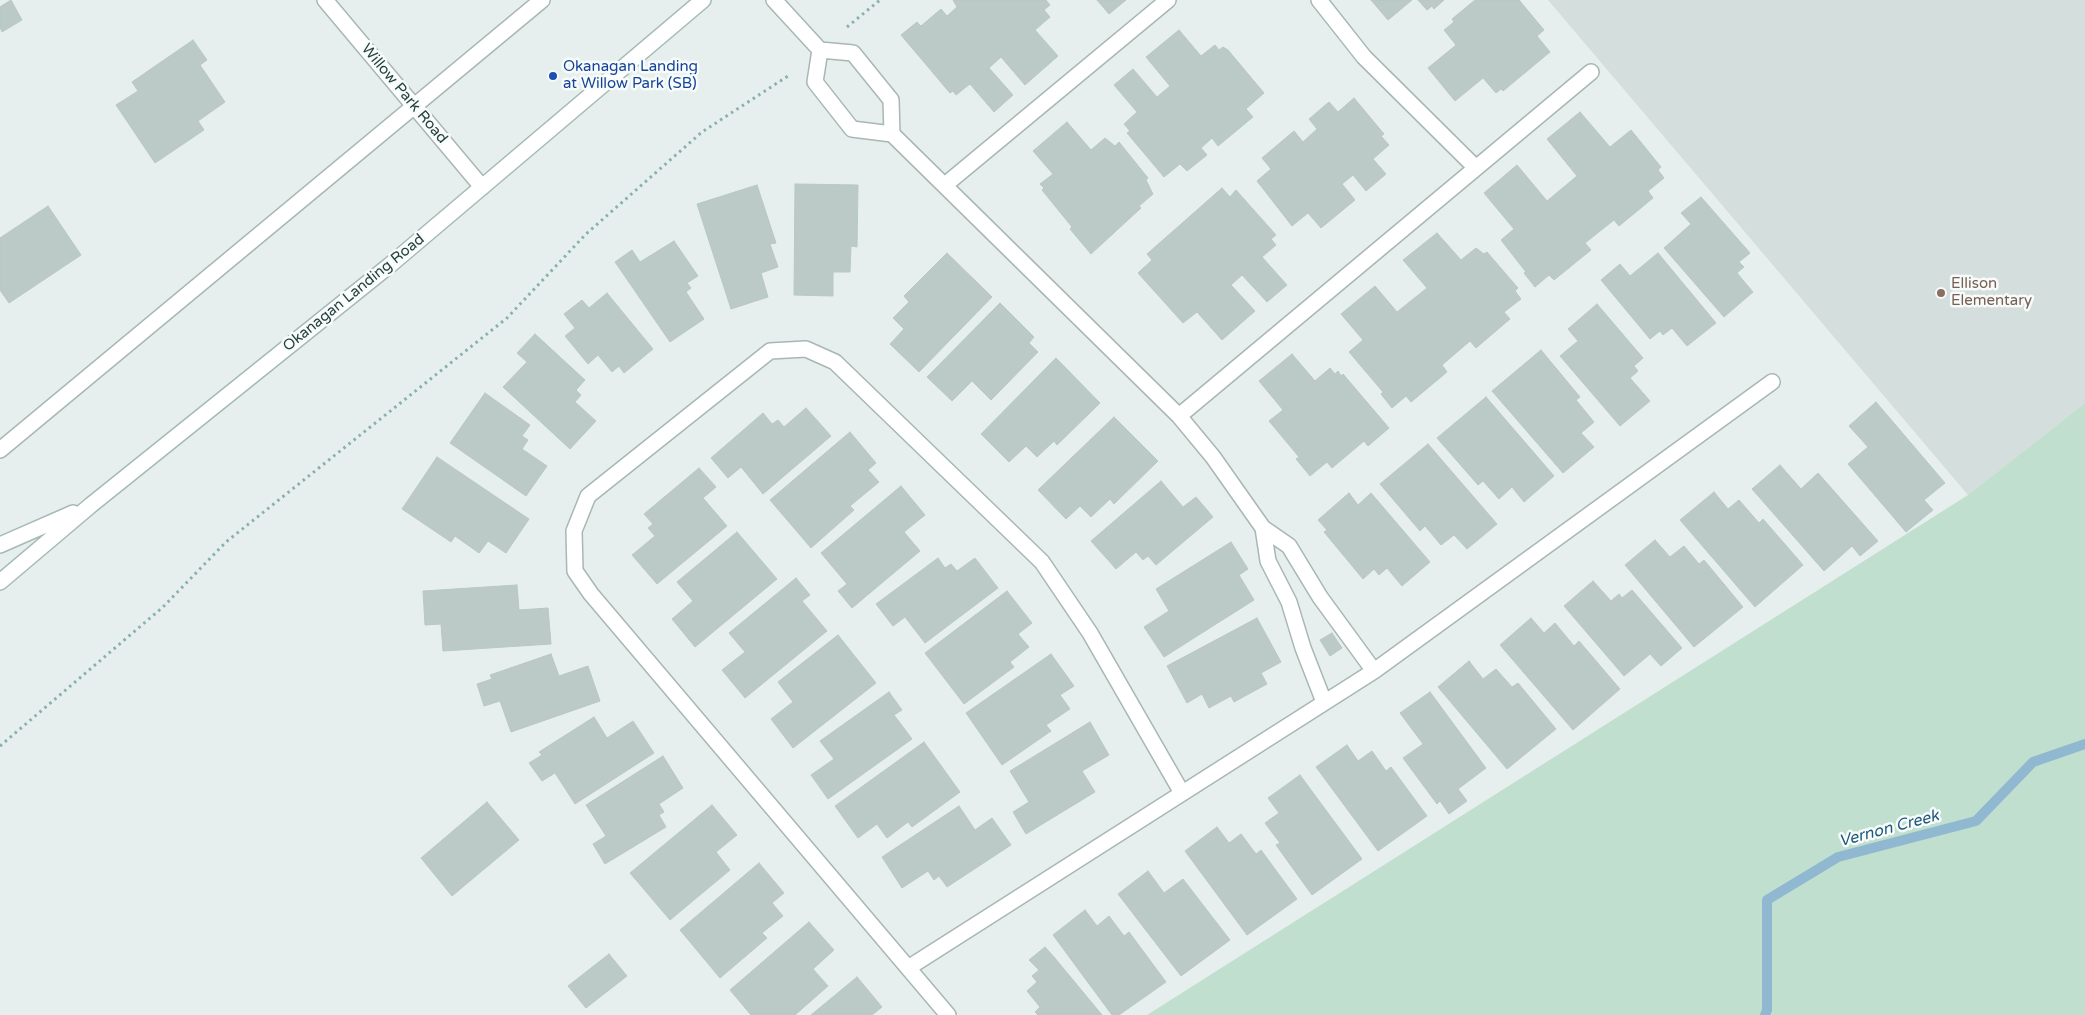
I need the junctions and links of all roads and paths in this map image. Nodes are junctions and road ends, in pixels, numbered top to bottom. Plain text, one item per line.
1 (326, 0) edge
2 (542, 0) edge
3 (703, 0) edge
4 (774, 0) edge
5 (880, 0) edge
6 (1168, 0) edge
7 (1319, 0) edge
8 (847, 27) dead end
9 (820, 50) junction
10 (1591, 72) dead end
11 (789, 76) dead end
12 (415, 107) junction
13 (892, 134) junction
14 (1476, 168) junction
15 (945, 185) junction
16 (482, 187) junction
17 (1772, 382) dead end
18 (1179, 416) junction
19 (0, 450) edge
20 (91, 505) junction
21 (1263, 528) junction
22 (0, 545) edge
23 (0, 582) edge
24 (1374, 671) junction
25 (1324, 702) junction
26 (0, 746) edge
27 (1182, 793) junction
28 (908, 968) junction
29 (948, 1015) edge

1 - 12 main road, Willow Park Road
2 - 12 main road
3 - 16 main road, Okanagan Landing Road
4 - 9 main road
5 - 8 path
6 - 15 main road
7 - 14 main road
9 - 13 main road
9 - 13 main road
10 - 14 main road
11 - 26 path
12 - 16 main road, Willow Park Road
12 - 19 main road
13 - 15 main road
14 - 18 main road
15 - 18 main road
16 - 20 main road, Okanagan Landing Road
17 - 24 main road
18 - 21 main road
20 - 22 main road
20 - 23 main road, Okanagan Landing Road
21 - 24 main road
21 - 25 main road
24 - 25 main road
25 - 27 main road
27 - 28 main road
27 - 28 main road
28 - 29 main road

